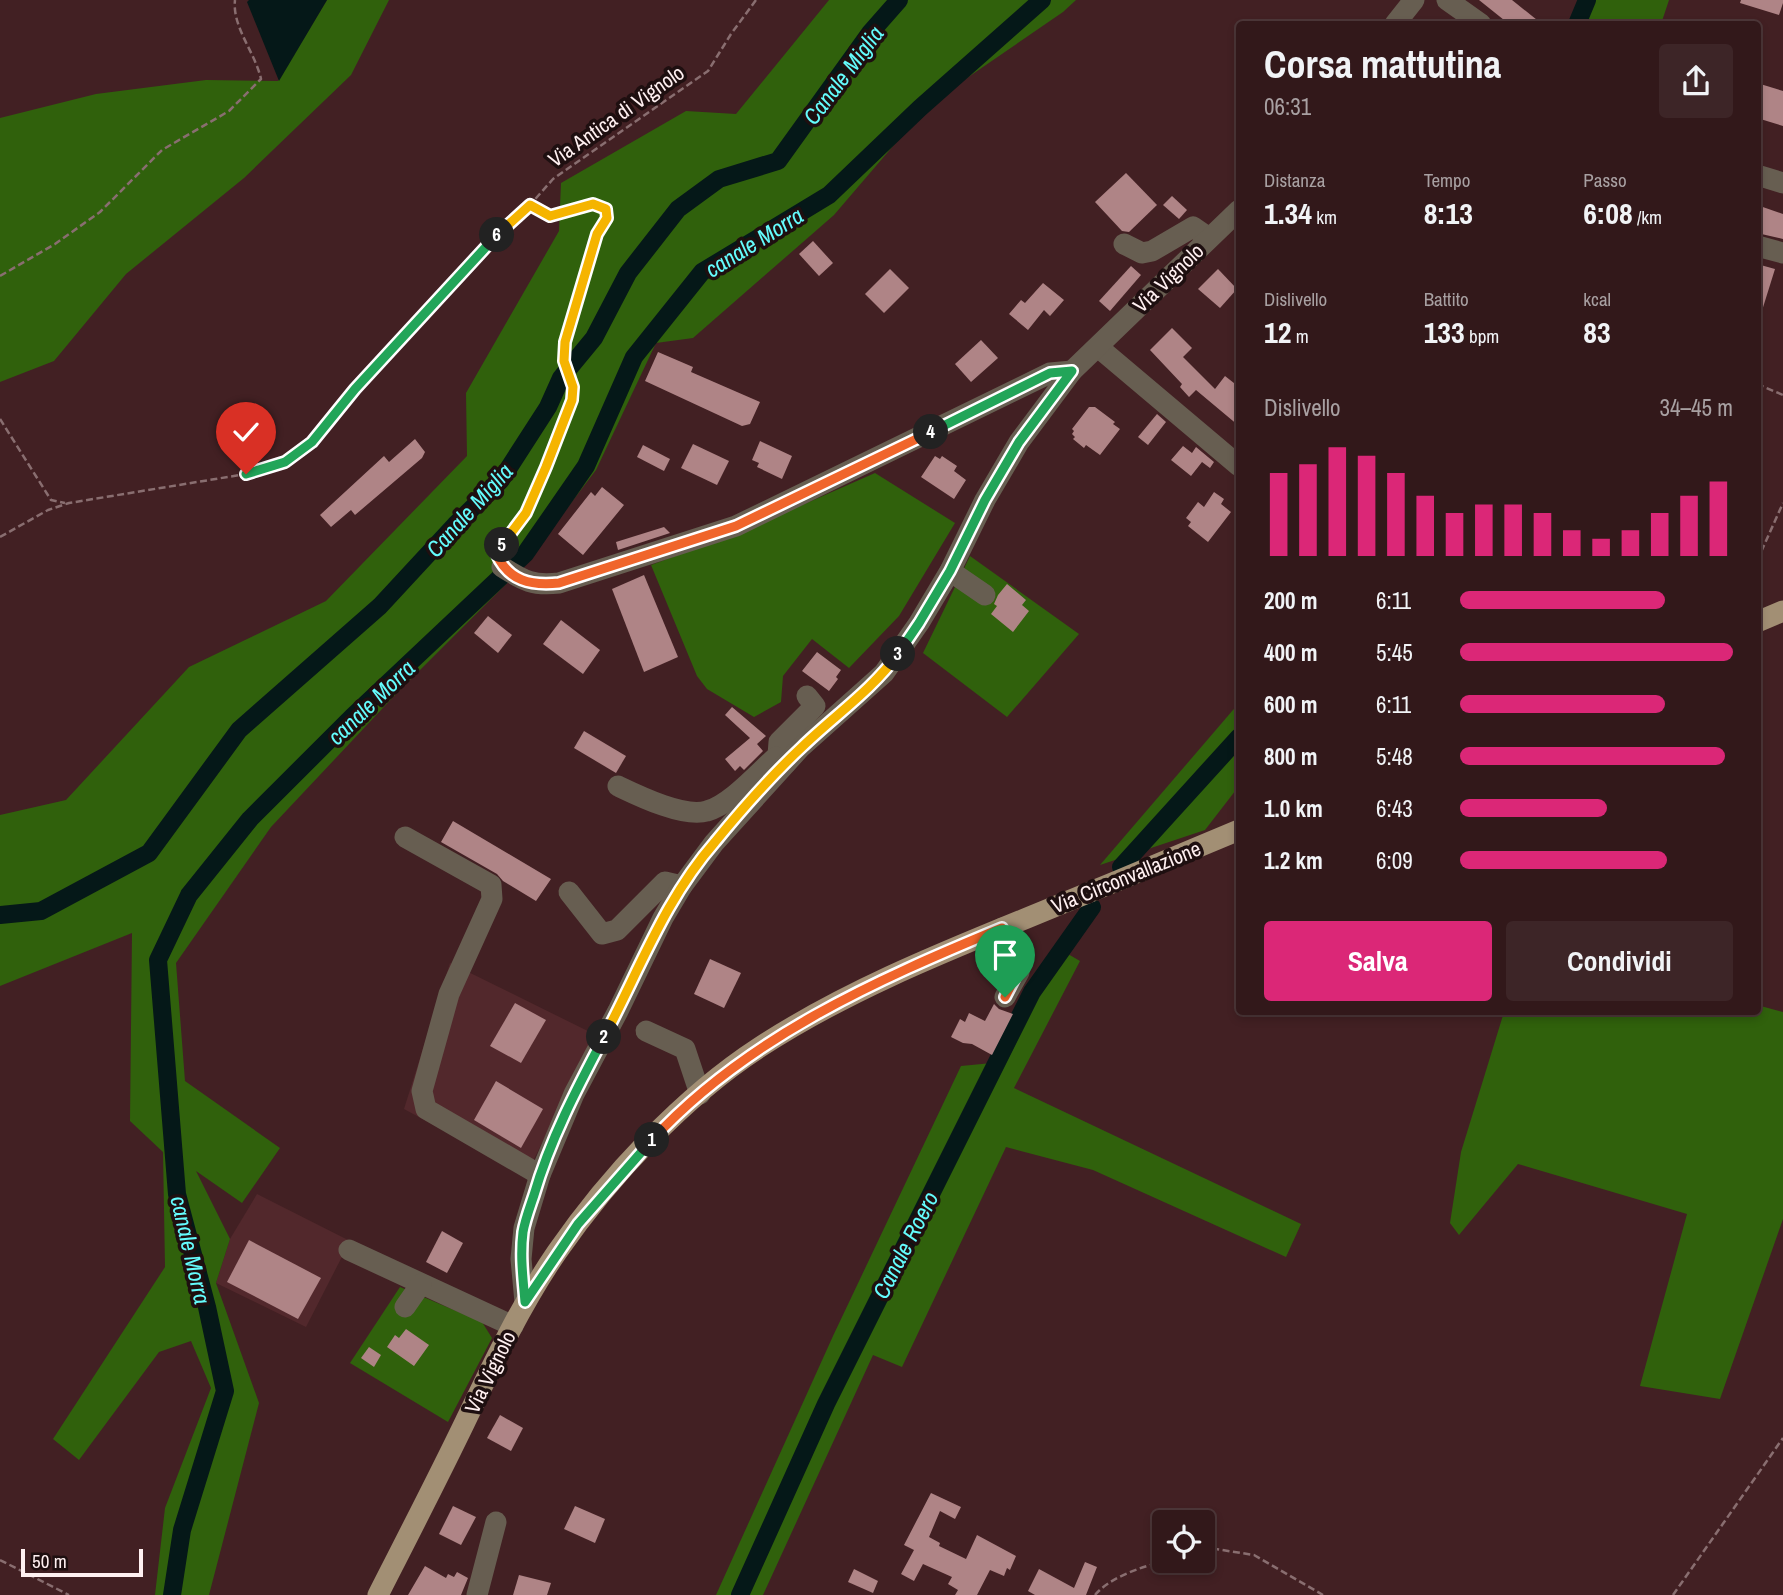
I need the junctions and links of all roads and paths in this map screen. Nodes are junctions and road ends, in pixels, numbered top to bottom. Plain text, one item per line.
1 (235, 0) edge
2 (756, 0) edge
3 (1414, 0) edge
4 (1447, 0) edge
5 (1397, 21) edge
6 (1477, 21) edge
7 (1761, 176) edge
8 (1783, 183) edge
9 (530, 205) junction
10 (1235, 222) edge
11 (1209, 238) junction
12 (1124, 244) dead end
13 (1761, 247) edge
14 (1783, 253) edge
15 (0, 275) edge
16 (1098, 347) junction
17 (1072, 371) junction
18 (1761, 385) edge
19 (1783, 395) edge
20 (0, 419) edge
21 (1236, 463) edge
22 (69, 503) junction
23 (1783, 503) edge
24 (0, 537) edge
25 (1761, 552) edge
26 (508, 571) joint
27 (950, 571) junction
28 (985, 595) dead end
29 (1783, 611) edge
30 (1761, 620) edge
31 (807, 696) dead end
32 (782, 759) junction
33 (618, 786) dead end
34 (1236, 831) edge
35 (405, 838) dead end
36 (681, 886) junction
37 (569, 892) dead end
38 (1002, 928) junction
39 (1005, 997) dead end
40 (646, 1031) dead end
41 (700, 1094) junction
42 (540, 1175) junction
43 (349, 1250) dead end
44 (421, 1284) junction
45 (525, 1302) junction
46 (405, 1307) dead end
47 (513, 1326) junction
48 (1783, 1438) edge
49 (496, 1522) dead end
50 (1215, 1549) edge
51 (0, 1560) edge
52 (1152, 1565) edge
53 (69, 1595) edge
54 (378, 1595) edge
55 (477, 1595) edge
56 (1095, 1595) edge
57 (1323, 1595) edge
58 (1673, 1595) edge

1 - 15 path
2 - 9 path, Via Antica di Vignolo
3 - 5 street
4 - 6 street
7 - 8 street
9 - 22 path, Via Antica di Vignolo
9 - 26 path
10 - 11 street, Via Vignolo
11 - 12 street
11 - 16 street, Via Vignolo
13 - 14 street
16 - 17 street, Via Vignolo
16 - 21 street
17 - 26 street
17 - 27 street, Via Vignolo
18 - 19 path
20 - 22 path
22 - 24 path, Via Antica di Vignolo
23 - 25 path
27 - 28 street
27 - 32 street, Via Vignolo
29 - 30 main road
31 - 32 street
32 - 33 street
32 - 36 street, Via Vignolo
34 - 38 main road, Via Circonvallazione
35 - 42 street
36 - 37 street
36 - 42 street, Via Vignolo
38 - 39 street
38 - 41 main road, Via Circonvallazione
40 - 41 street
41 - 45 main road, Via Circonvallazione
42 - 45 street, Via Vignolo
43 - 44 street
44 - 46 street
44 - 47 street
45 - 47 main road, Via Vignolo
47 - 54 main road, Via Vignolo
48 - 58 path
49 - 55 street
50 - 57 path
51 - 53 path
52 - 56 path

